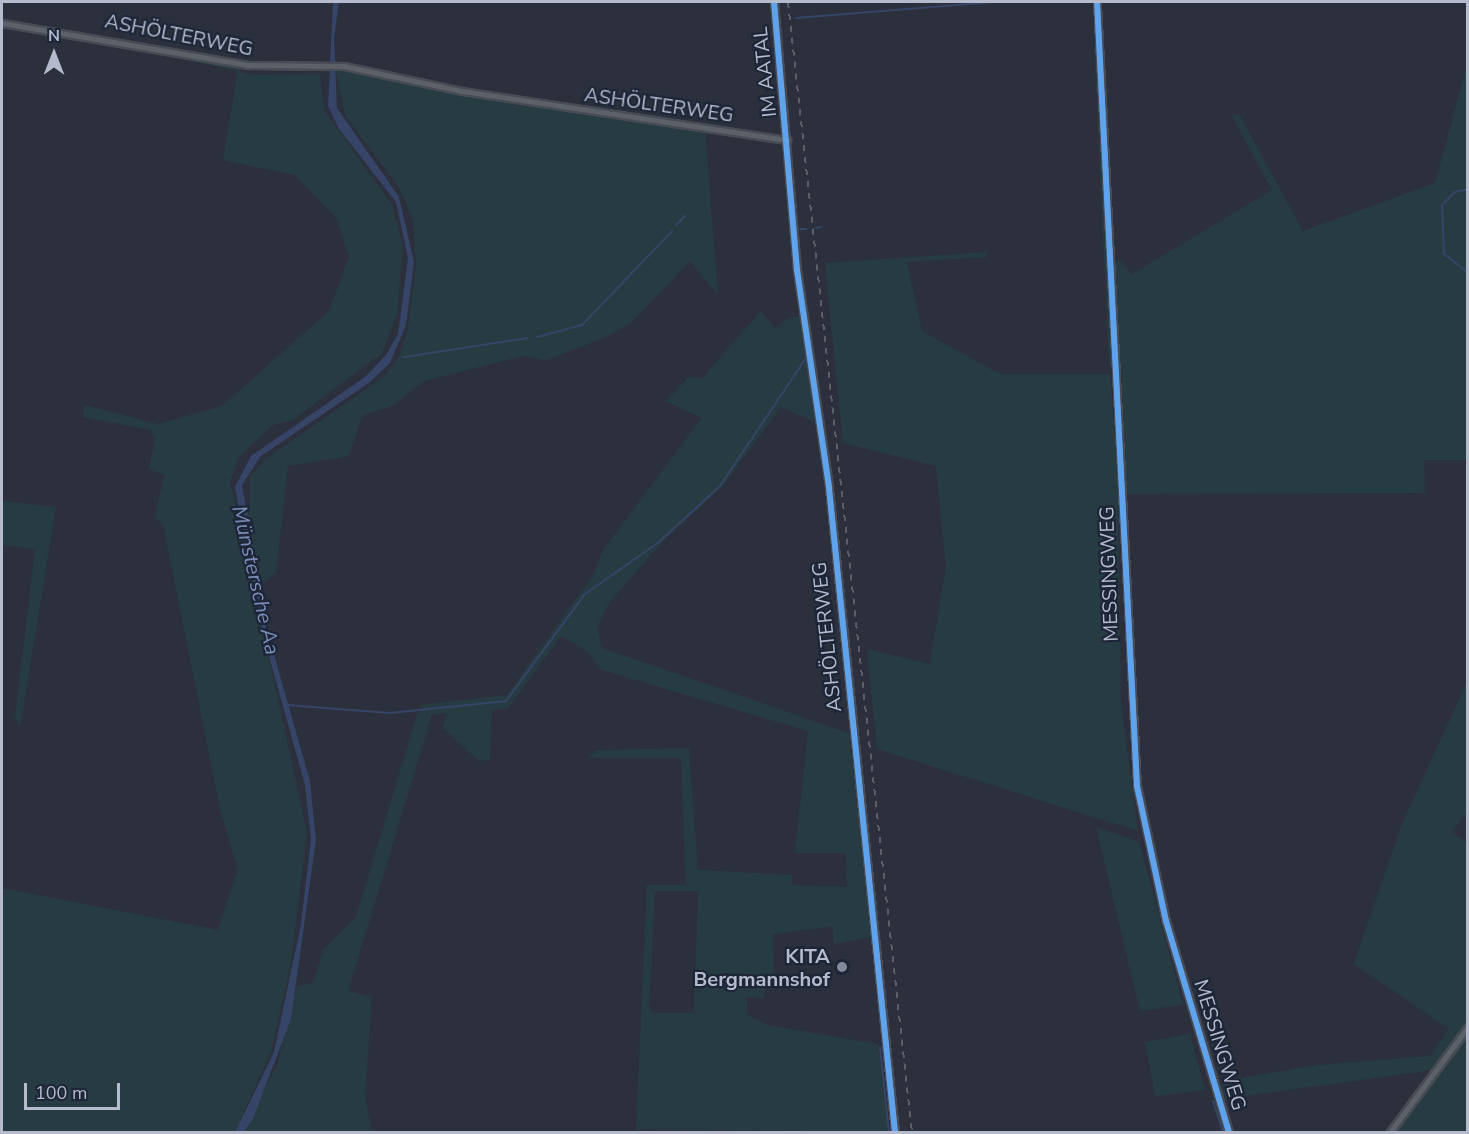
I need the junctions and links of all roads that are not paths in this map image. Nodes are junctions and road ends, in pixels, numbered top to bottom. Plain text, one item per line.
1 (774, 2) edge
2 (1097, 2) edge
3 (2, 23) edge
4 (787, 140) junction
5 (1467, 1027) edge
6 (895, 1132) edge
7 (1229, 1132) edge
8 (1390, 1132) edge

1 - 4 street, IM AATAL
2 - 7 street, MESSINGWEG
3 - 4 street, ASHÖLTERWEG
4 - 6 street, ASHÖLTERWEG
5 - 8 street

